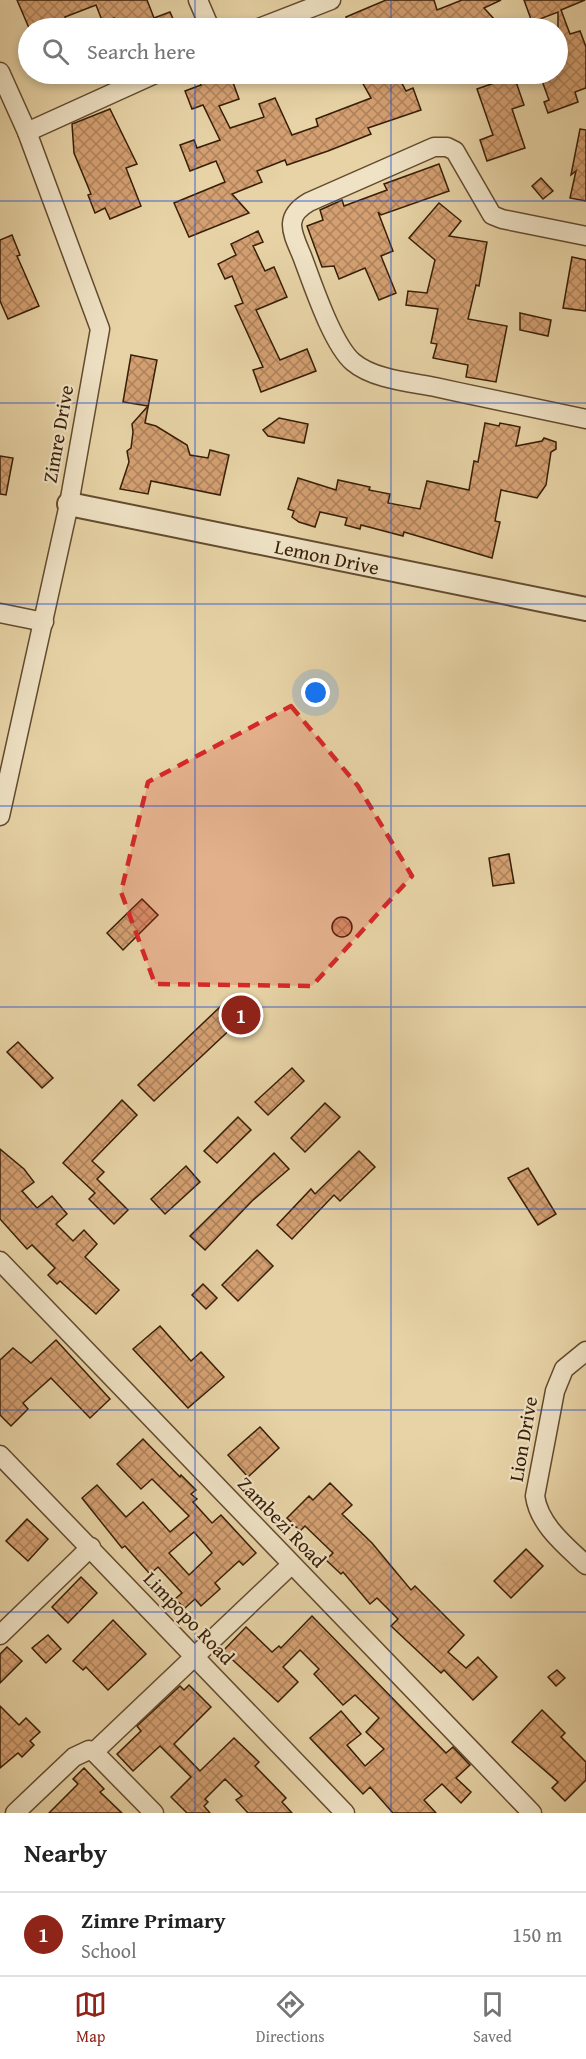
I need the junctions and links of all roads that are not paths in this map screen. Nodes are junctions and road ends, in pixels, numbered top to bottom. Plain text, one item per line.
1 (198, 0) edge
2 (331, 0) edge
3 (206, 18) edge
4 (285, 18) edge
5 (0, 72) edge
6 (133, 84) edge
7 (27, 132) junction
8 (586, 236) edge
9 (586, 419) edge
10 (69, 504) junction
11 (586, 609) edge
12 (0, 613) edge
13 (44, 622) junction
14 (0, 816) edge
15 (0, 1261) edge
16 (586, 1351) edge
17 (0, 1455) edge
18 (91, 1547) junction
19 (291, 1565) junction
20 (586, 1565) edge
21 (0, 1635) edge
22 (194, 1657) junction
23 (94, 1752) junction
24 (15, 1813) edge
25 (154, 1813) edge
26 (345, 1813) edge
27 (532, 1813) edge

1 - 3 street
2 - 4 street
5 - 7 street, Zimre Drive
6 - 7 street
7 - 10 street, Zimre Drive
8 - 9 street
10 - 11 street, Lemon Drive
10 - 13 street, Zimre Drive
12 - 13 street
13 - 14 street, Zimre Drive
15 - 19 street, Zambezi Road
16 - 20 street, Lion Drive
17 - 18 street, Limpopo Road
18 - 21 street
18 - 22 street, Limpopo Road
19 - 22 street
19 - 27 street, Zambezi Road
22 - 23 street
22 - 26 street, Limpopo Road
23 - 24 street
23 - 25 street

